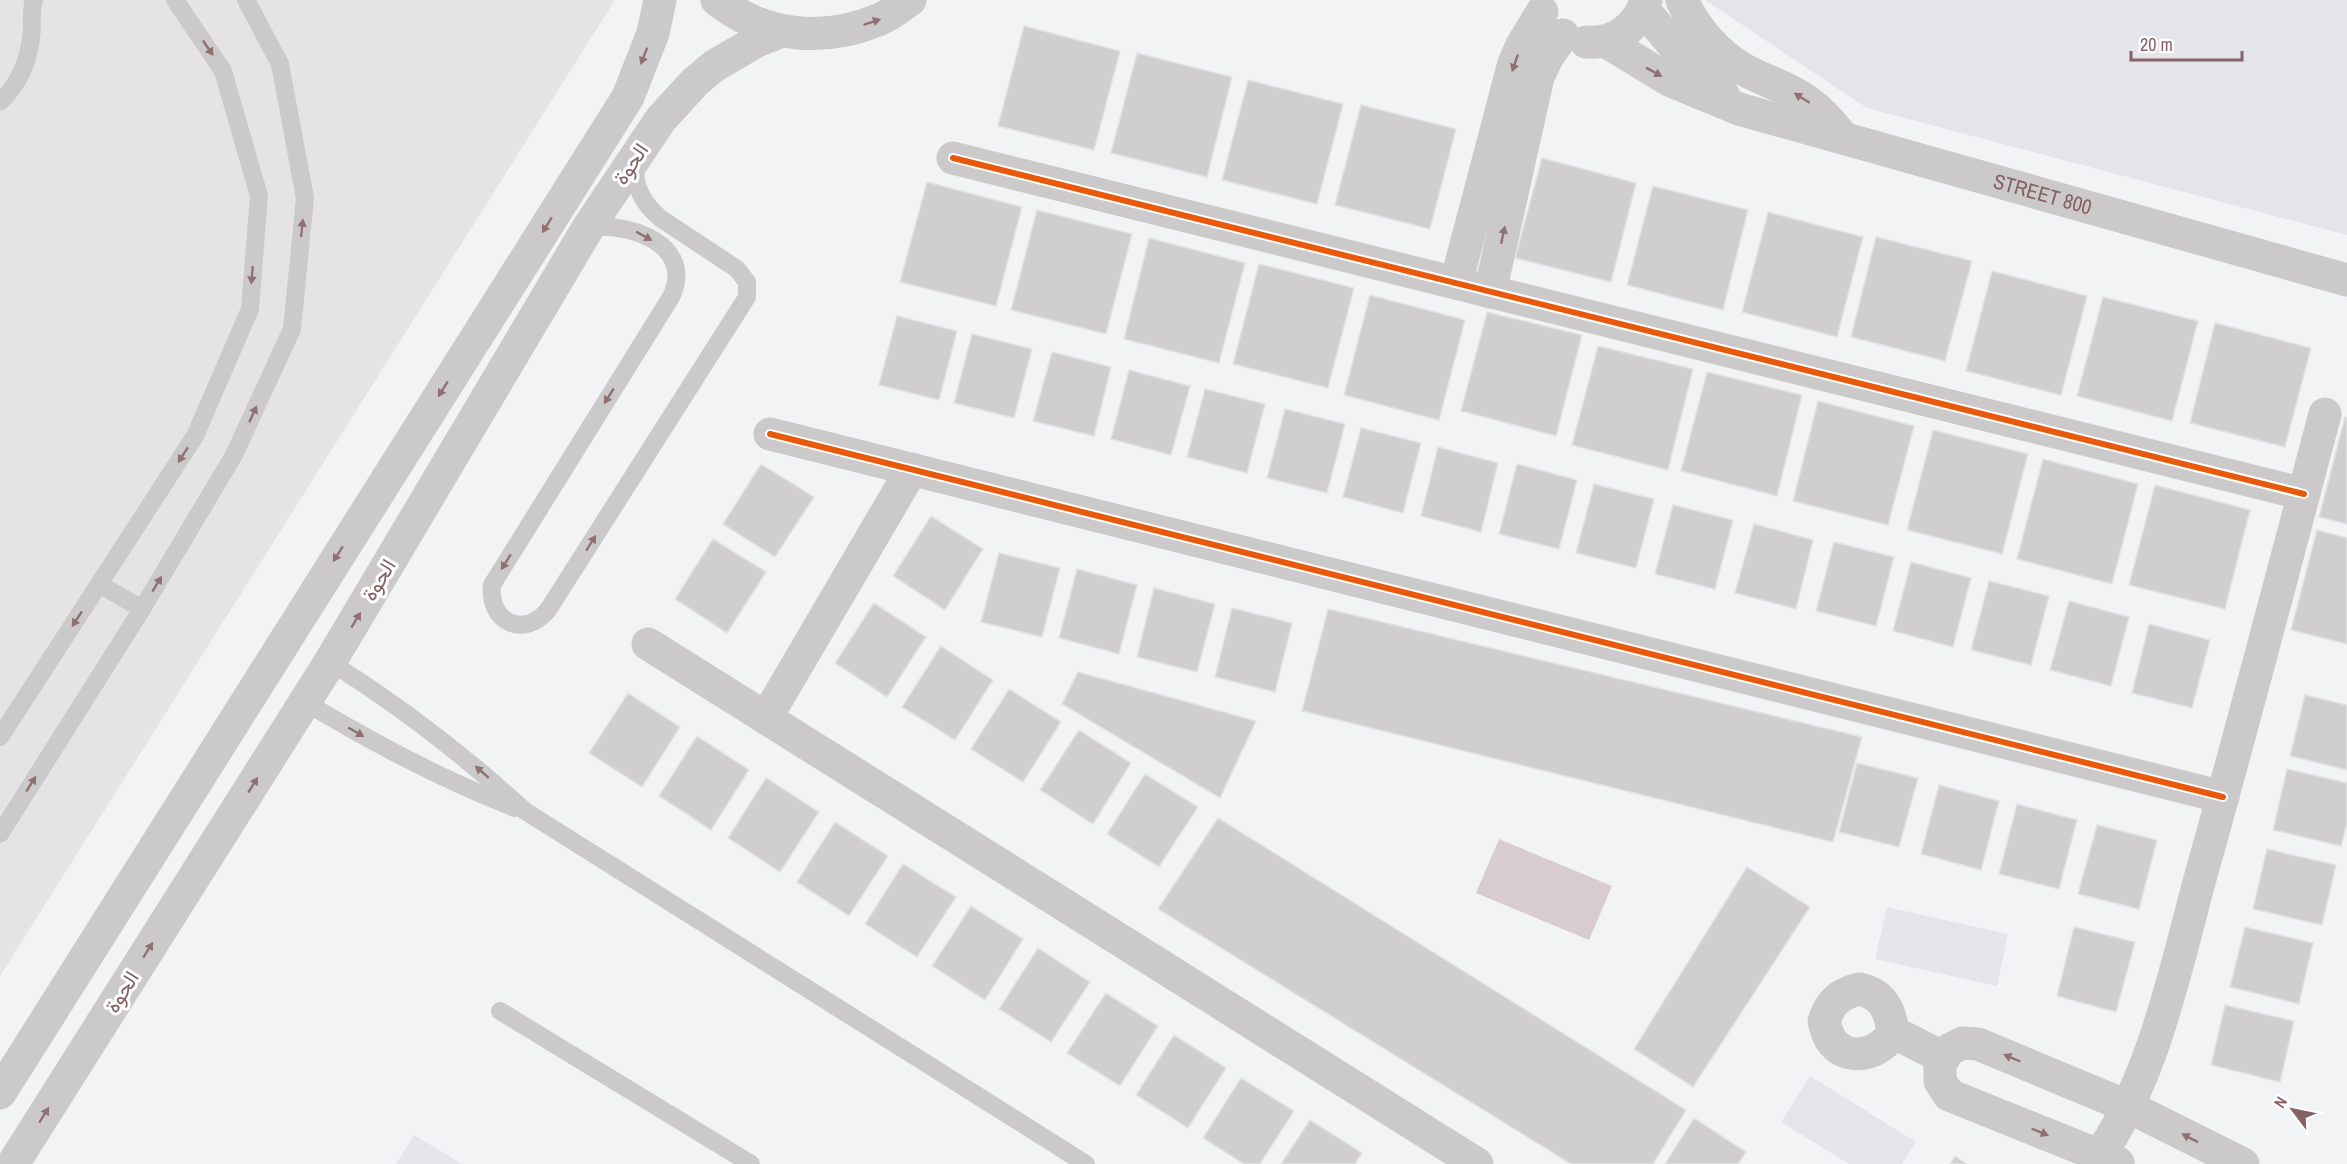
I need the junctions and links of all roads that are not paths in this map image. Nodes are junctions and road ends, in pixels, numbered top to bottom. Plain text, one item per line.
1 (34, 0) edge
2 (175, 0) edge
3 (246, 0) edge
4 (660, 0) edge
5 (717, 0) edge
6 (909, 0) edge
7 (1682, 0) edge
8 (1644, 4) edge
9 (1548, 16) edge
10 (780, 32) junction
11 (1605, 41) junction
12 (0, 102) edge
13 (1739, 109) junction
14 (1843, 138) junction
15 (638, 154) junction
16 (953, 158) dead end
17 (588, 228) junction
18 (2347, 280) edge
19 (1456, 283) junction
20 (1490, 292) junction
21 (2325, 414) dead end
22 (770, 434) dead end
23 (912, 469) junction
24 (2304, 494) junction
25 (99, 584) junction
26 (142, 609) junction
27 (288, 634) junction
28 (648, 644) dead end
29 (330, 662) junction
30 (262, 675) junction
31 (25, 698) junction
32 (305, 702) junction
33 (0, 716) edge
34 (766, 718) junction
35 (0, 737) edge
36 (2223, 796) junction
37 (525, 811) junction
38 (0, 834) edge
39 (500, 1011) dead end
40 (1893, 1032) dead end
41 (1944, 1058) junction
42 (0, 1093) edge
43 (2128, 1107) junction
44 (2105, 1161) edge
45 (12, 1164) edge
46 (751, 1164) edge
47 (1086, 1164) edge
48 (1477, 1164) edge
49 (2242, 1164) edge

1 - 12 lane
2 -> 25 lane
26 -> 3 lane
4 -> 27 street, الحوة
5 - 10 street
10 -> 6 street
14 -> 7 street
8 - 11 street
8 - 13 street, STREET 800
9 - 11 street
9 -> 19 street
20 -> 9 street
10 - 15 street, الحوة
11 -> 13 street, STREET 800
13 - 14 street, STREET 800
14 - 18 street, STREET 800
15 - 17 street, الحوة
17 -> 15 lane
16 - 19 street
29 -> 17 street, الحوة
19 - 20 street
20 - 24 street
21 - 24 street
22 - 23 street
23 - 34 street
23 - 36 street
24 - 36 street
25 - 26 lane
25 -> 31 lane
38 -> 26 lane
27 - 29 street
27 - 30 street, الحوة
28 - 34 street
29 - 32 street, الحوة
37 -> 29 lane
30 - 32 street
30 - 42 street, الحوة
31 - 33 lane
31 - 35 lane
32 -> 37 lane
45 -> 32 street, الحوة
34 - 48 street
36 - 43 street
37 - 47 lane
39 - 46 lane
40 - 41 street
43 -> 41 street
41 -> 44 street
43 - 44 street
49 -> 43 street

